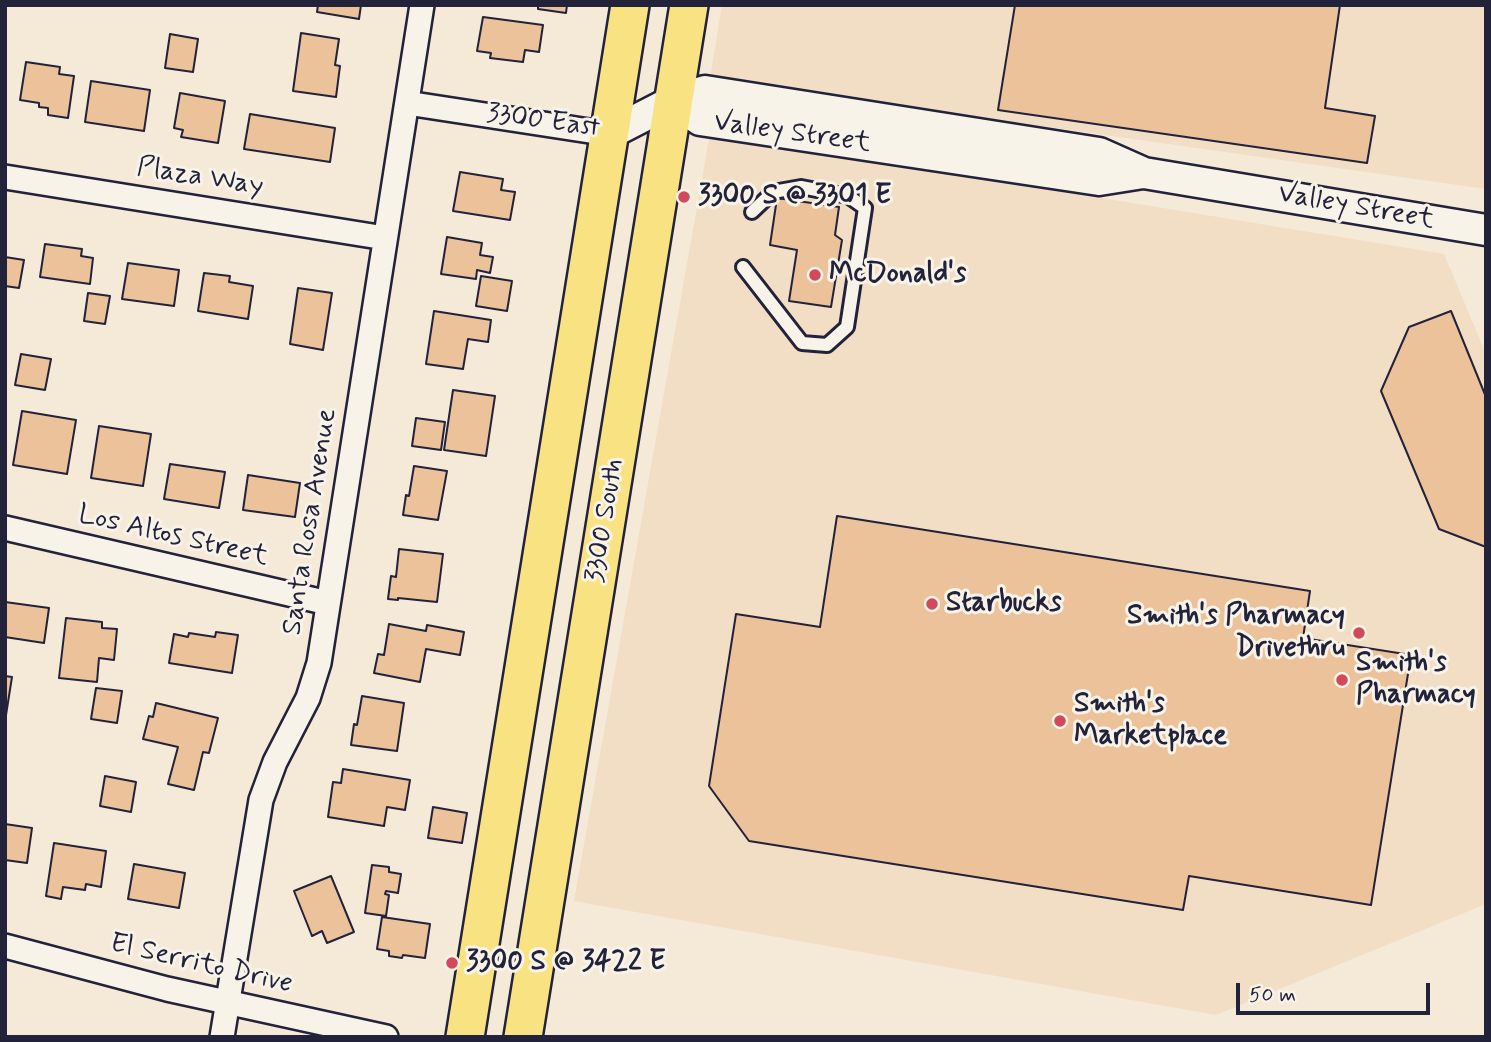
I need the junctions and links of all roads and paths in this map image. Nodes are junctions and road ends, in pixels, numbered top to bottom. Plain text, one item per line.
1 (422, 5) edge
2 (630, 5) edge
3 (689, 5) edge
4 (673, 101) junction
5 (407, 103) junction
6 (609, 134) junction
7 (5, 177) edge
8 (752, 212) dead end
9 (1486, 230) edge
10 (385, 238) junction
11 (743, 267) dead end
12 (5, 528) edge
13 (328, 603) junction
14 (5, 946) edge
15 (228, 1002) junction
16 (222, 1037) edge
17 (386, 1037) edge
18 (465, 1037) edge
19 (523, 1037) edge

1 - 5 street, Santa Rosa Avenue
2 - 6 main road, 3300 South
3 - 4 main road, 3300 South
4 - 6 street, 3300 East
4 - 9 street, Valley Street
4 - 19 main road, 3300 South
5 - 6 street, 3300 East
5 - 10 street, Santa Rosa Avenue
6 - 18 main road, 3300 South
7 - 10 street, Plaza Way
8 - 11 lane
10 - 13 street, Santa Rosa Avenue
12 - 13 street, Los Altos Street
13 - 15 street, Santa Rosa Avenue
14 - 15 street, El Serrito Drive
15 - 16 street, Santa Rosa Avenue
15 - 17 street, El Serrito Drive

